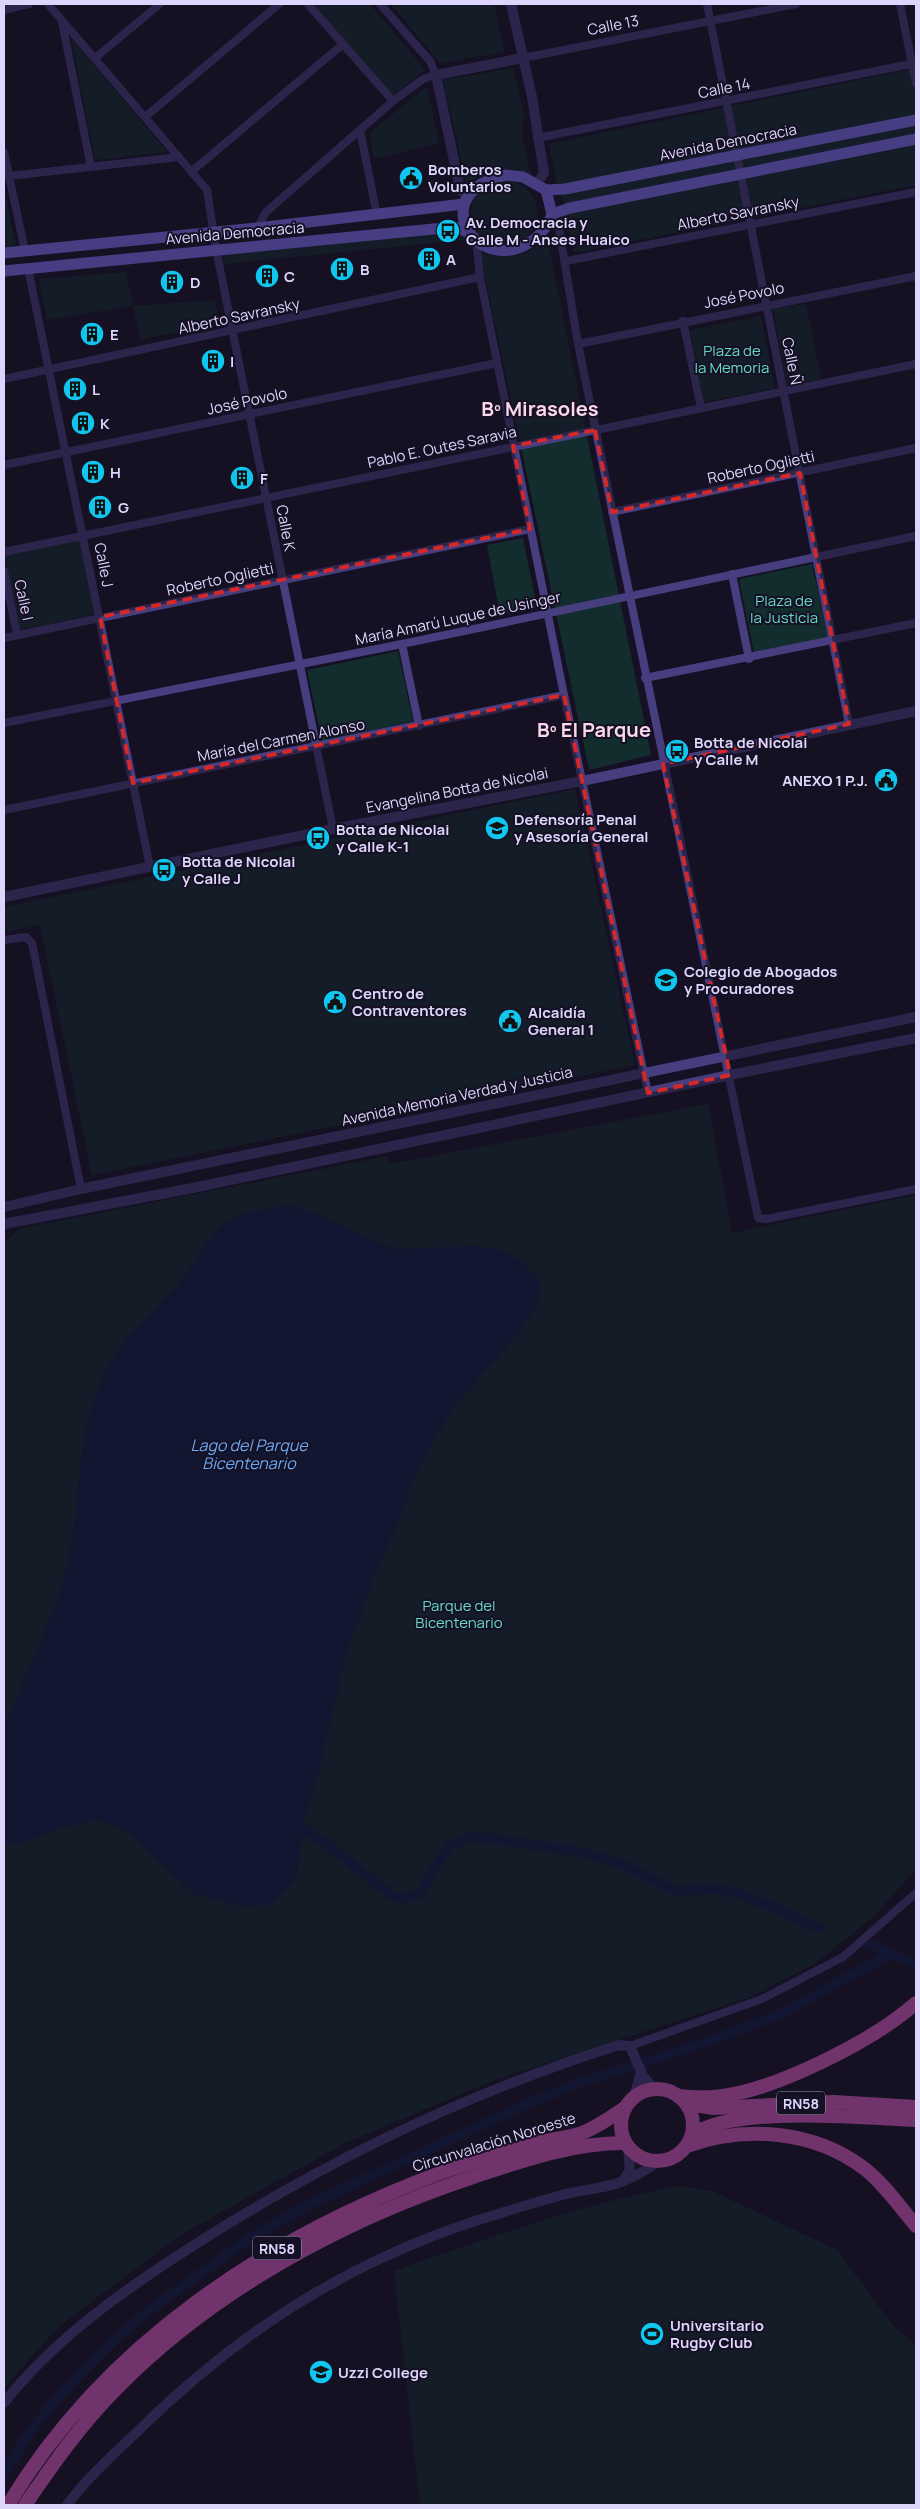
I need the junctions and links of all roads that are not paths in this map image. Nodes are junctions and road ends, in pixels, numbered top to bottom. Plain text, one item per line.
1 (29, 4) edge
2 (48, 4) edge
3 (160, 4) edge
4 (279, 4) edge
5 (308, 4) edge
6 (380, 4) edge
7 (511, 4) edge
8 (707, 4) edge
9 (796, 4) edge
10 (900, 4) edge
11 (4, 10) edge
12 (62, 20) junction
13 (711, 21) junction
14 (343, 44) junction
15 (95, 58) junction
16 (522, 58) junction
17 (914, 64) edge
18 (436, 75) junction
19 (916, 83) edge
20 (393, 101) junction
21 (727, 101) junction
22 (145, 117) junction
23 (916, 120) edge
24 (360, 130) junction
25 (537, 138) junction
26 (916, 139) edge
27 (4, 152) edge
28 (738, 155) junction
29 (179, 157) junction
30 (91, 167) junction
31 (191, 172) junction
32 (741, 173) junction
33 (9, 176) junction
34 (542, 187) junction
35 (916, 192) edge
36 (466, 201) junction
37 (377, 215) junction
38 (551, 218) junction
39 (751, 224) junction
40 (257, 228) junction
41 (213, 232) junction
42 (472, 236) junction
43 (216, 250) junction
44 (25, 251) junction
45 (4, 253) edge
46 (566, 260) junction
47 (28, 268) junction
48 (4, 271) edge
49 (916, 276) edge
50 (480, 278) junction
51 (767, 305) junction
52 (683, 321) junction
53 (232, 332) junction
54 (578, 344) junction
55 (497, 364) junction
56 (916, 364) edge
57 (48, 370) junction
58 (4, 379) edge
59 (784, 391) junction
60 (701, 408) junction
61 (249, 415) junction
62 (595, 430) junction
63 (513, 446) junction
64 (916, 448) edge
65 (66, 452) junction
66 (4, 465) edge
67 (800, 472) junction
68 (266, 497) junction
69 (612, 512) junction
70 (530, 529) junction
71 (84, 534) junction
72 (916, 536) edge
73 (4, 552) edge
74 (816, 556) junction
75 (4, 570) edge
76 (732, 574) junction
77 (282, 580) junction
78 (629, 595) junction
79 (548, 614) junction
80 (100, 617) junction
81 (916, 623) edge
82 (17, 635) junction
83 (4, 638) edge
84 (833, 640) junction
85 (402, 644) junction
86 (750, 659) junction
87 (300, 664) junction
88 (646, 678) junction
89 (564, 696) junction
90 (117, 700) junction
91 (916, 710) edge
92 (4, 723) edge
93 (849, 724) junction
94 (419, 726) junction
95 (316, 747) junction
96 (663, 764) junction
97 (582, 781) junction
98 (133, 783) junction
99 (4, 810) edge
100 (333, 829) junction
101 (150, 867) junction
102 (4, 898) edge
103 (4, 940) edge
104 (916, 1018) edge
105 (916, 1038) edge
106 (725, 1056) junction
107 (644, 1073) junction
108 (730, 1075) junction
109 (648, 1093) junction
110 (81, 1189) junction
111 (916, 1189) edge
112 (4, 1207) edge
113 (4, 1224) edge
114 (916, 1893) edge
115 (916, 2003) edge
116 (630, 2046) junction
117 (641, 2071) junction
118 (654, 2089) junction
119 (634, 2096) junction
120 (682, 2100) junction
121 (916, 2107) edge
122 (625, 2108) junction
123 (916, 2120) edge
124 (689, 2141) junction
125 (626, 2145) junction
126 (658, 2162) junction
127 (622, 2182) junction
128 (916, 2226) edge
129 (4, 2403) edge
130 (8, 2505) edge
131 (25, 2505) edge
132 (67, 2505) edge

1 - 11 street
2 - 12 street, Calle K
3 - 15 street
4 - 22 street
5 - 14 street
6 - 18 street
7 - 16 street
8 - 13 street, Calle Ñ
9 - 13 street, Calle 13
10 - 17 street
12 - 15 street, Calle K
12 - 30 street
13 - 16 street, Calle 13
13 - 21 street, Calle Ñ
14 - 20 street
14 - 31 street
15 - 22 street, Calle K
16 - 18 street, Calle 13
16 - 25 street
17 - 19 street
17 - 21 street, Calle 14
18 - 20 street
18 - 36 street
20 - 24 street
21 - 25 street, Calle 14
21 - 28 street, Calle Ñ
22 - 29 street, Calle K
23 - 28 main road, Avenida Democracia
24 - 37 street
24 - 40 street
25 - 34 street
26 - 32 main road
27 - 33 street
28 - 32 street, Calle Ñ
28 - 34 main road, Avenida Democracia
29 - 30 street
29 - 31 street, Calle K
30 - 33 street
31 - 41 street, Calle K
32 - 38 main road
32 - 39 street, Calle Ñ
33 - 44 street
34 - 36 main road
34 - 38 main road
35 - 39 street, Alberto Savransky
36 - 37 main road, Avenida Democracia
36 - 42 main road
37 - 40 main road, Avenida Democracia
38 - 42 main road
38 - 46 street
39 - 46 street, Alberto Savransky
39 - 51 street, Calle Ñ
40 - 41 main road, Avenida Democracia
41 - 43 street, Calle K
41 - 44 main road, Avenida Democracia
42 - 43 main road, Avenida Democracia
42 - 50 street
43 - 47 main road, Avenida Democracia
43 - 53 street, Calle K
44 - 45 main road, Avenida Democracia
46 - 54 street
47 - 48 main road, Avenida Democracia
47 - 57 street, Calle J
49 - 51 street, José Povolo
50 - 53 street, Alberto Savransky
50 - 55 street
51 - 52 street, José Povolo
51 - 59 street, Calle Ñ
52 - 54 street, José Povolo
52 - 60 street
53 - 57 street, Alberto Savransky
53 - 61 street, Calle K
54 - 62 street
55 - 61 street, José Povolo
55 - 63 street
56 - 59 street, Pablo E. Outes Saravia
57 - 58 street, Alberto Savransky
57 - 65 street, Calle J
59 - 60 street, Pablo E. Outes Saravia
59 - 67 street, Calle Ñ
60 - 62 street, Pablo E. Outes Saravia
61 - 65 street, José Povolo
61 - 68 street, Calle K
62 - 63 street, Pablo E. Outes Saravia
62 - 69 street
63 - 68 street, Pablo E. Outes Saravia
63 - 70 street
64 - 67 street, Roberto Oglietti
65 - 66 street, José Povolo
65 - 71 street, Calle J
67 - 69 street, Roberto Oglietti
67 - 74 street, Calle Ñ
68 - 71 street, Pablo E. Outes Saravia
68 - 77 street, Calle K
69 - 78 street
70 - 77 street, Roberto Oglietti
70 - 79 street
71 - 73 street, Pablo E. Outes Saravia
71 - 80 street, Calle J
72 - 74 street, María Amarú Luque de Usinger
74 - 76 street, María Amarú Luque de Usinger
74 - 84 street, Calle Ñ
75 - 82 street, Calle I
76 - 78 street, María Amarú Luque de Usinger
76 - 86 street
77 - 80 street, Roberto Oglietti
77 - 87 street, Calle K
78 - 79 street, María Amarú Luque de Usinger
78 - 88 street
79 - 85 street, María Amarú Luque de Usinger
79 - 89 street
80 - 82 street, Roberto Oglietti
80 - 90 street, Calle J
81 - 84 street
82 - 83 street, Roberto Oglietti
84 - 86 street
84 - 93 street, Calle Ñ
85 - 87 street, María Amarú Luque de Usinger
85 - 94 street
86 - 88 street
87 - 90 street, María Amarú Luque de Usinger
87 - 95 street, Calle K
88 - 96 street
89 - 94 street, María del Carmen Alonso
89 - 97 street
90 - 92 street, María Amarú Luque de Usinger
90 - 98 street, Calle J
91 - 93 street, Evangelina Botta de Nicolai
93 - 96 street, Evangelina Botta de Nicolai
94 - 95 street, María del Carmen Alonso
95 - 98 street, María del Carmen Alonso
95 - 100 street, Calle K
96 - 97 street, Evangelina Botta de Nicolai
96 - 106 street
97 - 100 street, Evangelina Botta de Nicolai
97 - 107 street
98 - 99 street, María del Carmen Alonso
98 - 101 street, Calle J
100 - 101 street, Evangelina Botta de Nicolai
101 - 102 street, Evangelina Botta de Nicolai
103 - 110 street
104 - 106 street, Avenida Memoria Verdad y Justicia
105 - 108 street
106 - 107 street, Avenida Memoria Verdad y Justicia
106 - 108 street
107 - 109 street
107 - 110 street, Avenida Memoria Verdad y Justicia
108 - 109 street
108 - 111 street
109 - 113 street
110 - 112 street, Avenida Memoria Verdad y Justicia
114 - 116 street
115 - 120 highway
116 - 117 street
116 - 129 street
117 - 118 street
117 - 119 street
118 - 119 highway
118 - 120 highway, RN58
119 - 122 highway, RN58
120 - 121 highway, RN58
120 - 124 highway
122 - 125 highway, RN58
122 - 130 highway, Circunvalación Noroeste / RN58
123 - 124 highway, RN58
124 - 126 highway, RN58
124 - 128 highway
125 - 126 highway
125 - 127 street
125 - 131 highway, Circunvalación Noroeste / RN58
126 - 127 street
127 - 132 street

